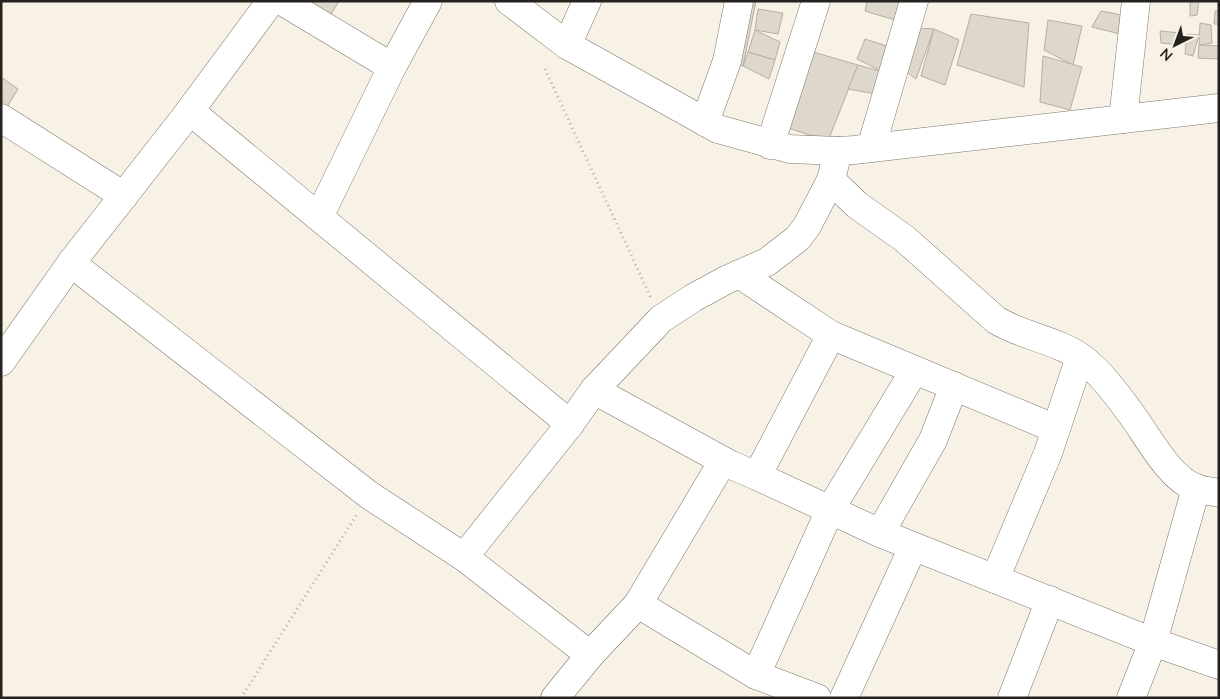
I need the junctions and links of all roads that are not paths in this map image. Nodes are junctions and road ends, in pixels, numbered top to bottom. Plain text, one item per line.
1 (271, 1) edge
2 (282, 1) edge
3 (428, 1) edge
4 (509, 1) edge
5 (587, 1) edge
6 (739, 1) edge
7 (816, 1) edge
8 (914, 1) edge
9 (1136, 1) edge
10 (567, 45) junction
11 (392, 67) junction
12 (1219, 108) edge
13 (190, 111) junction
14 (1, 118) edge
15 (1123, 119) junction
16 (705, 122) junction
17 (770, 145) junction
18 (871, 148) junction
19 (838, 151) junction
20 (831, 180) junction
21 (124, 196) junction
22 (319, 217) junction
23 (71, 263) junction
24 (740, 274) junction
25 (831, 335) junction
26 (5, 349) edge
27 (1080, 357) junction
28 (914, 371) junction
29 (954, 386) junction
30 (594, 390) junction
31 (570, 424) junction
32 (1056, 429) junction
33 (723, 461) junction
34 (757, 476) junction
35 (1207, 490) edge
36 (830, 510) junction
37 (880, 533) junction
38 (913, 547) junction
39 (464, 557) junction
40 (995, 579) junction
41 (1050, 600) junction
42 (638, 604) junction
43 (1153, 642) junction
44 (590, 655) junction
45 (1219, 666) edge
46 (756, 675) junction
47 (555, 698) edge
48 (817, 698) edge
49 (844, 698) edge
50 (1012, 698) edge
51 (1131, 698) edge

1 - 13 street
2 - 11 street
3 - 11 street
4 - 10 street
5 - 10 street
6 - 16 street
7 - 17 street
8 - 18 street
9 - 15 street
10 - 16 street
11 - 22 street
12 - 15 street
13 - 21 street
13 - 22 street
14 - 21 street
15 - 18 street
16 - 17 street
17 - 19 street
18 - 19 street
19 - 20 street
20 - 24 street
20 - 27 street
21 - 23 street
22 - 31 street
23 - 26 street
23 - 39 street
24 - 25 street
24 - 30 street
25 - 28 street
25 - 34 street
27 - 32 street
27 - 35 street
28 - 29 street
28 - 36 street
29 - 32 street
29 - 37 street
30 - 31 street
30 - 33 street
31 - 39 street
32 - 40 street
33 - 34 street
33 - 42 street
34 - 36 street
35 - 43 street
36 - 37 street
36 - 46 street
37 - 38 street
38 - 40 street
38 - 49 street
39 - 44 street
40 - 41 street
41 - 43 street
41 - 50 street
42 - 44 street
42 - 46 street
43 - 45 street
43 - 51 street
44 - 47 street
46 - 48 street

